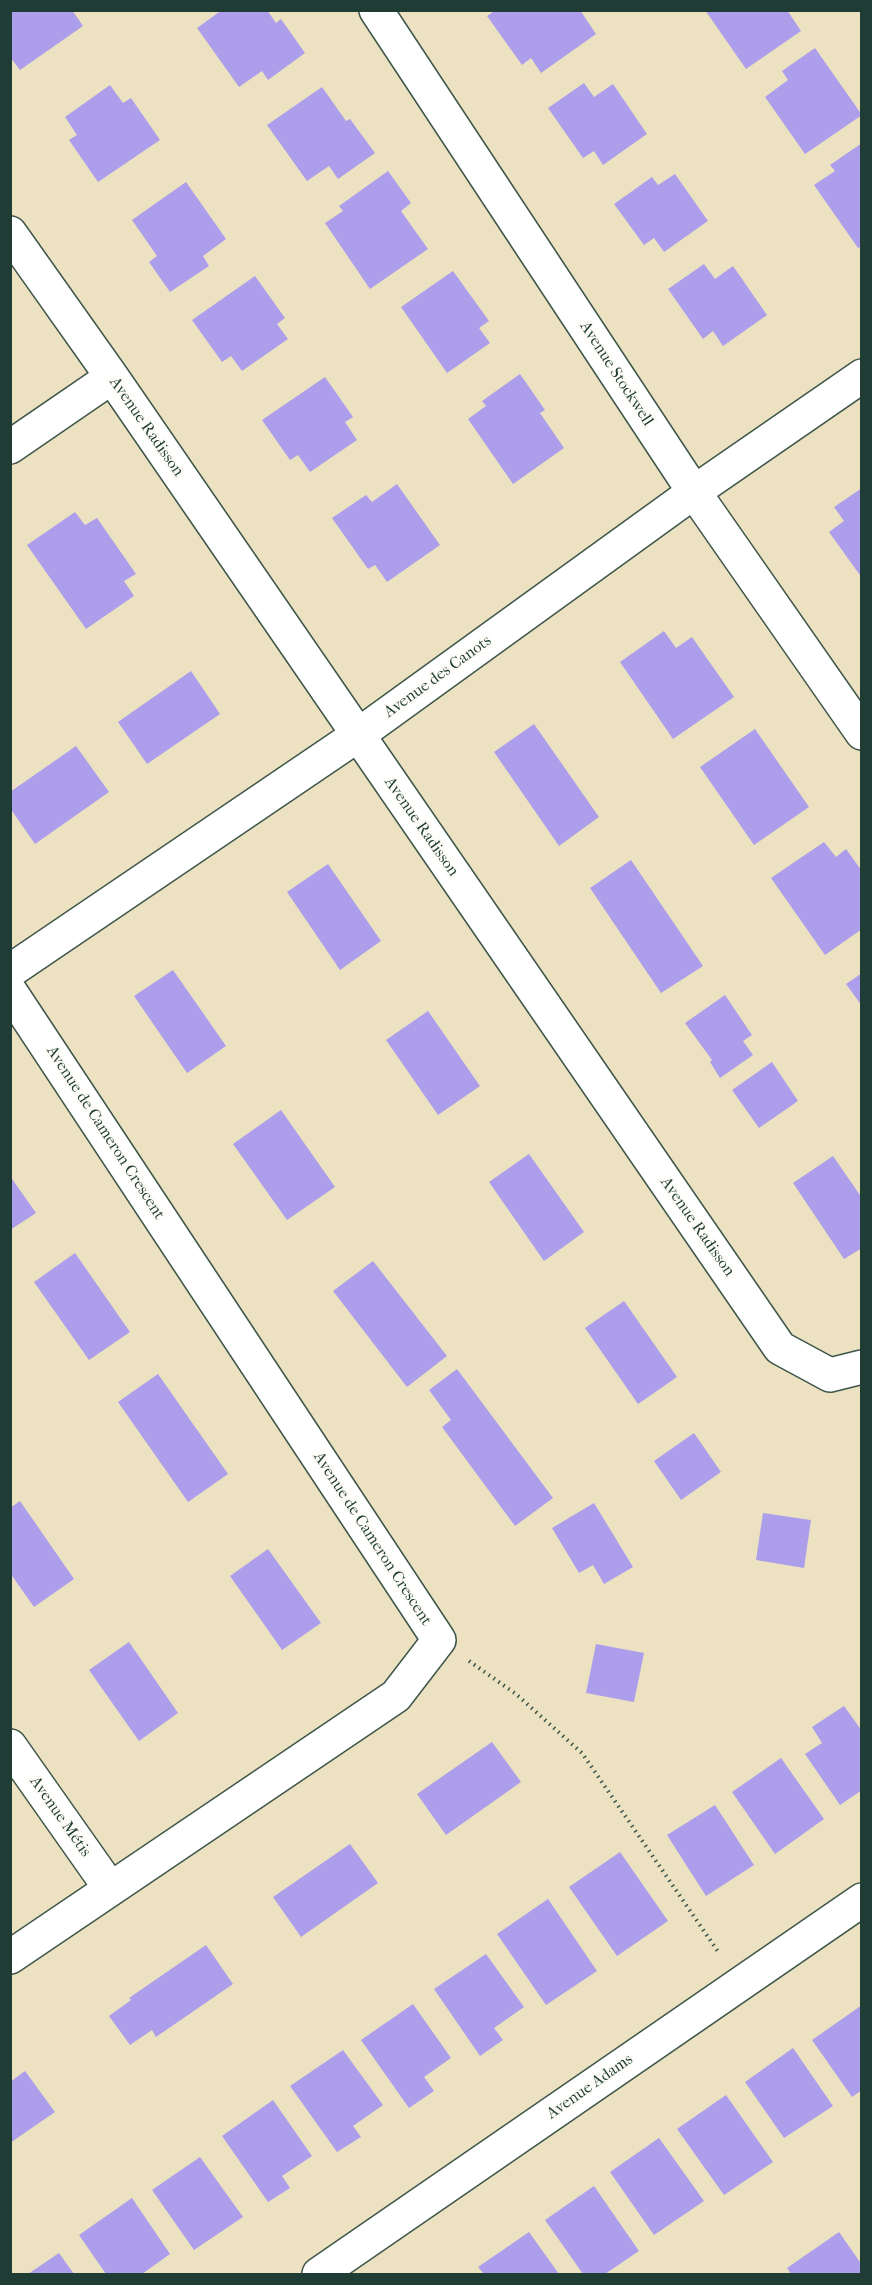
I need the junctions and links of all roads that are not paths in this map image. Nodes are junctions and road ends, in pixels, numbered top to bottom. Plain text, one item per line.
1 (376, 10) edge
2 (10, 233) edge
3 (861, 376) edge
4 (112, 377) junction
5 (10, 447) edge
6 (694, 492) junction
7 (861, 733) edge
8 (358, 735) junction
9 (10, 971) edge
10 (10, 991) edge
11 (861, 1367) edge
12 (10, 1746) edge
13 (110, 1888) junction
14 (861, 1900) edge
15 (10, 1957) edge
16 (320, 2274) edge

1 - 6 street, Avenue Stockwell
2 - 4 street, Avenue Radisson
3 - 6 street, Avenue des Canots
4 - 5 street
4 - 8 street, Avenue Radisson
6 - 7 street, Avenue Stockwell
6 - 8 street, Avenue des Canots
8 - 9 street, Avenue des Canots
8 - 11 street, Avenue Radisson
10 - 13 street, Avenue de Cameron Crescent
12 - 13 street, Avenue Métis
13 - 15 street, Avenue de Cameron Crescent
14 - 16 street, Avenue Adams

